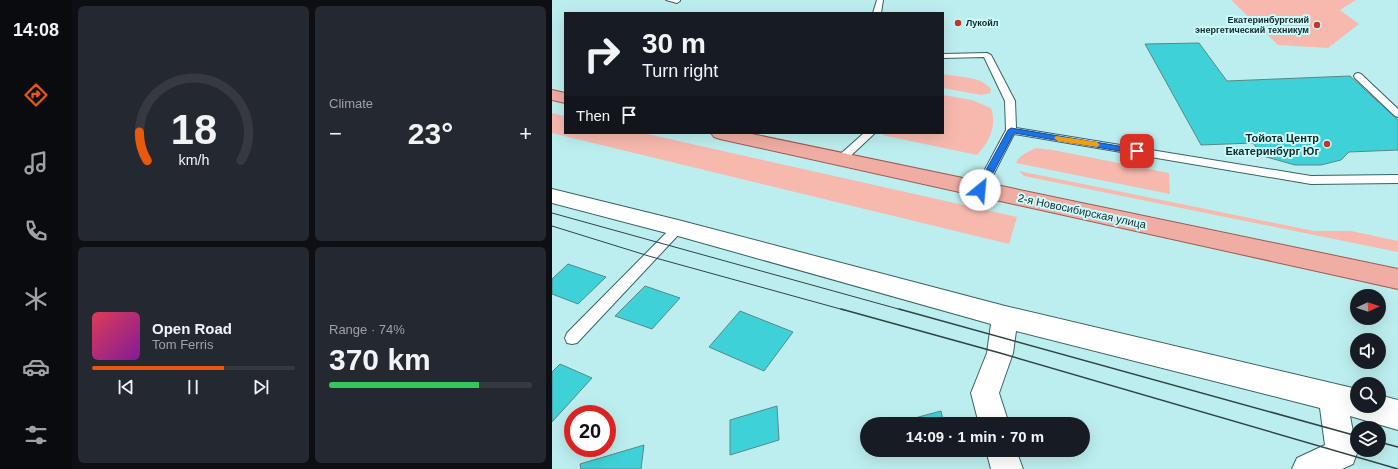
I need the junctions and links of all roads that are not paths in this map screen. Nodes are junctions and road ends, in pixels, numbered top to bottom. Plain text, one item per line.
1 (669, 0) edge
2 (880, 0) edge
3 (677, 1) dead end
4 (878, 12) edge
5 (944, 56) edge
6 (1358, 76) dead end
7 (552, 95) edge
8 (564, 98) edge
9 (1398, 114) edge
10 (1011, 130) junction
11 (724, 134) edge
12 (869, 134) edge
13 (840, 160) junction
14 (1398, 180) edge
15 (980, 190) junction
16 (552, 196) edge
17 (678, 228) junction
18 (1398, 279) edge
19 (1005, 317) junction
20 (572, 338) dead end
21 (1345, 400) edge
22 (1386, 412) edge
23 (1398, 415) edge
24 (992, 417) edge
25 (1003, 457) edge
26 (1006, 469) edge
27 (1308, 469) edge

1 - 3 lane
2 - 4 lane
5 - 10 lane
6 - 9 lane
7 - 8 main road
10 - 14 lane
10 - 15 lane
11 - 13 main road, 2-я Новосибирская улица
12 - 13 lane
13 - 15 main road, 2-я Новосибирская улица
15 - 18 main road, 2-я Новосибирская улица
16 - 17 street
17 - 19 street
17 - 20 lane
19 - 21 street
19 - 24 street
21 - 27 street
22 - 23 street
25 - 26 street

